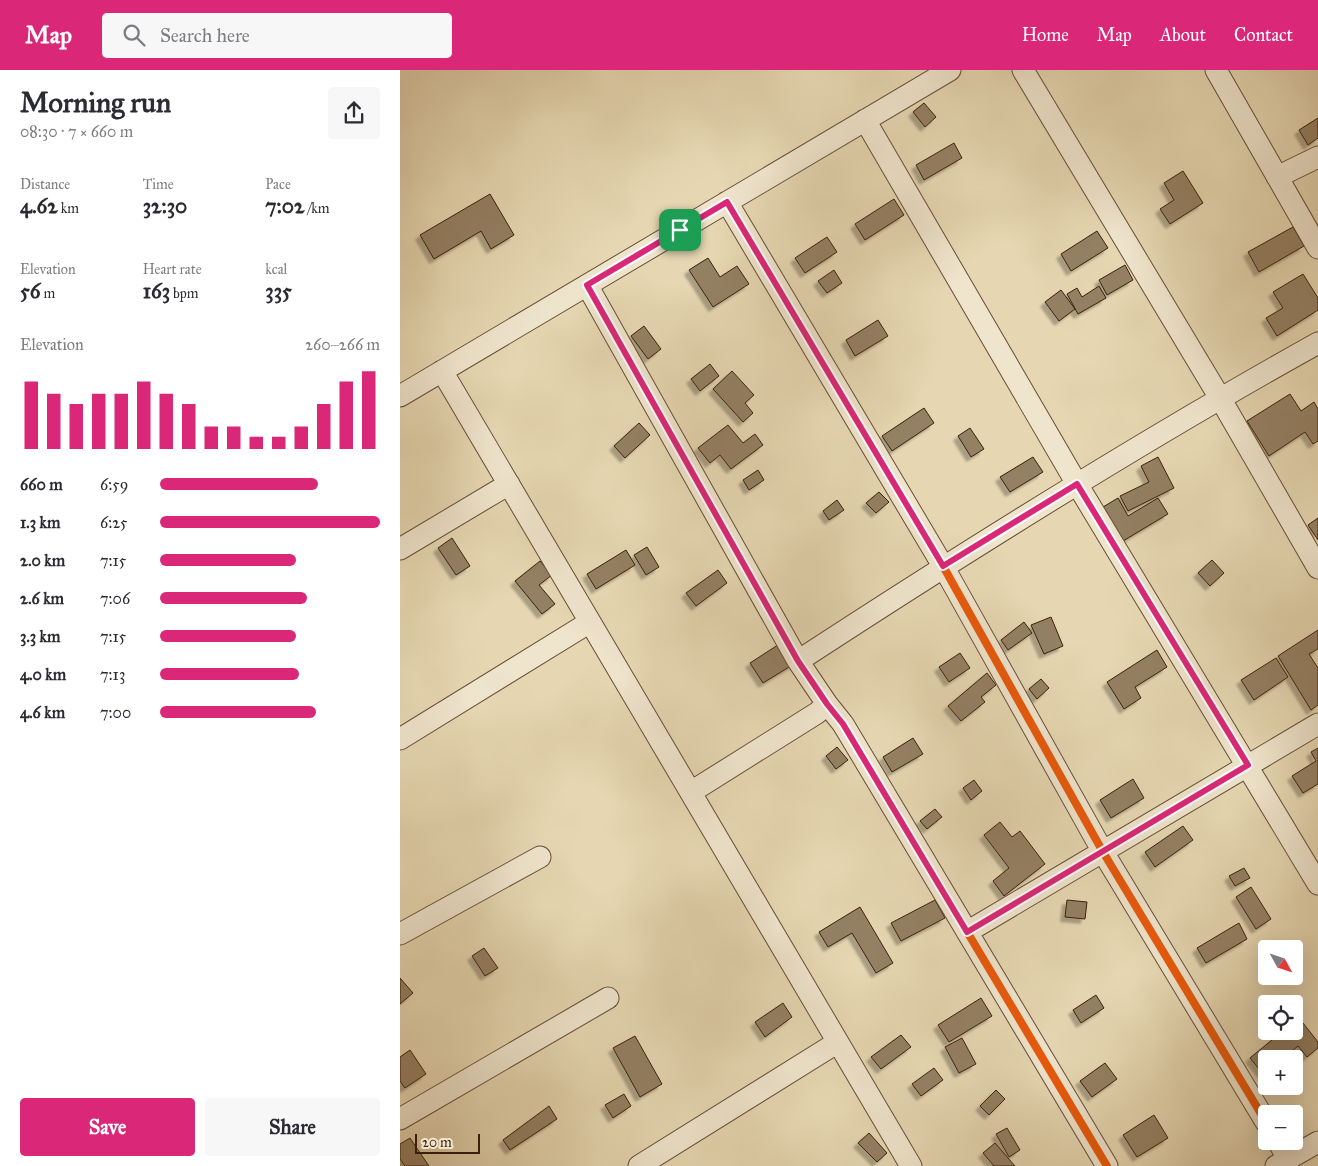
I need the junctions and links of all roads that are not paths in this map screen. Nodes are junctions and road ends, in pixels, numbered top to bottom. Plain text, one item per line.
1 (950, 70) edge
2 (1023, 70) edge
3 (1216, 70) edge
4 (865, 120) junction
5 (1318, 157) edge
6 (1277, 177) junction
7 (727, 202) junction
8 (1318, 248) edge
9 (587, 285) junction
10 (1318, 343) edge
11 (442, 371) junction
12 (400, 396) edge
13 (1220, 398) junction
14 (509, 484) junction
15 (1077, 484) junction
16 (400, 549) edge
17 (943, 566) junction
18 (1318, 568) edge
19 (590, 622) junction
20 (798, 661) junction
21 (827, 704) junction
22 (1318, 724) edge
23 (400, 739) edge
24 (1248, 765) junction
25 (691, 792) junction
26 (1102, 852) junction
27 (540, 857) dead end
28 (1318, 884) edge
29 (967, 932) junction
30 (400, 934) edge
31 (608, 998) dead end
32 (838, 1042) junction
33 (1258, 1109) edge
34 (400, 1118) edge
35 (1318, 1142) edge
36 (1281, 1155) edge
37 (639, 1166) edge
38 (911, 1166) edge
39 (1107, 1166) edge

1 - 4 street
2 - 13 street
3 - 6 street
4 - 7 street
4 - 15 street
5 - 6 street
6 - 8 street
7 - 9 street
7 - 17 street
9 - 11 street
9 - 20 street
10 - 13 street
11 - 12 street
11 - 14 street
13 - 15 street
13 - 18 street
14 - 16 street
14 - 19 street
15 - 17 street
15 - 24 street
17 - 20 street
17 - 26 street
19 - 23 street
19 - 25 street
20 - 21 street
21 - 25 street
21 - 29 street
22 - 24 street
24 - 26 street
24 - 28 street
25 - 32 street
26 - 29 street
26 - 33 street
27 - 30 street
29 - 39 street
31 - 34 street
32 - 37 street
32 - 38 street
35 - 36 street

